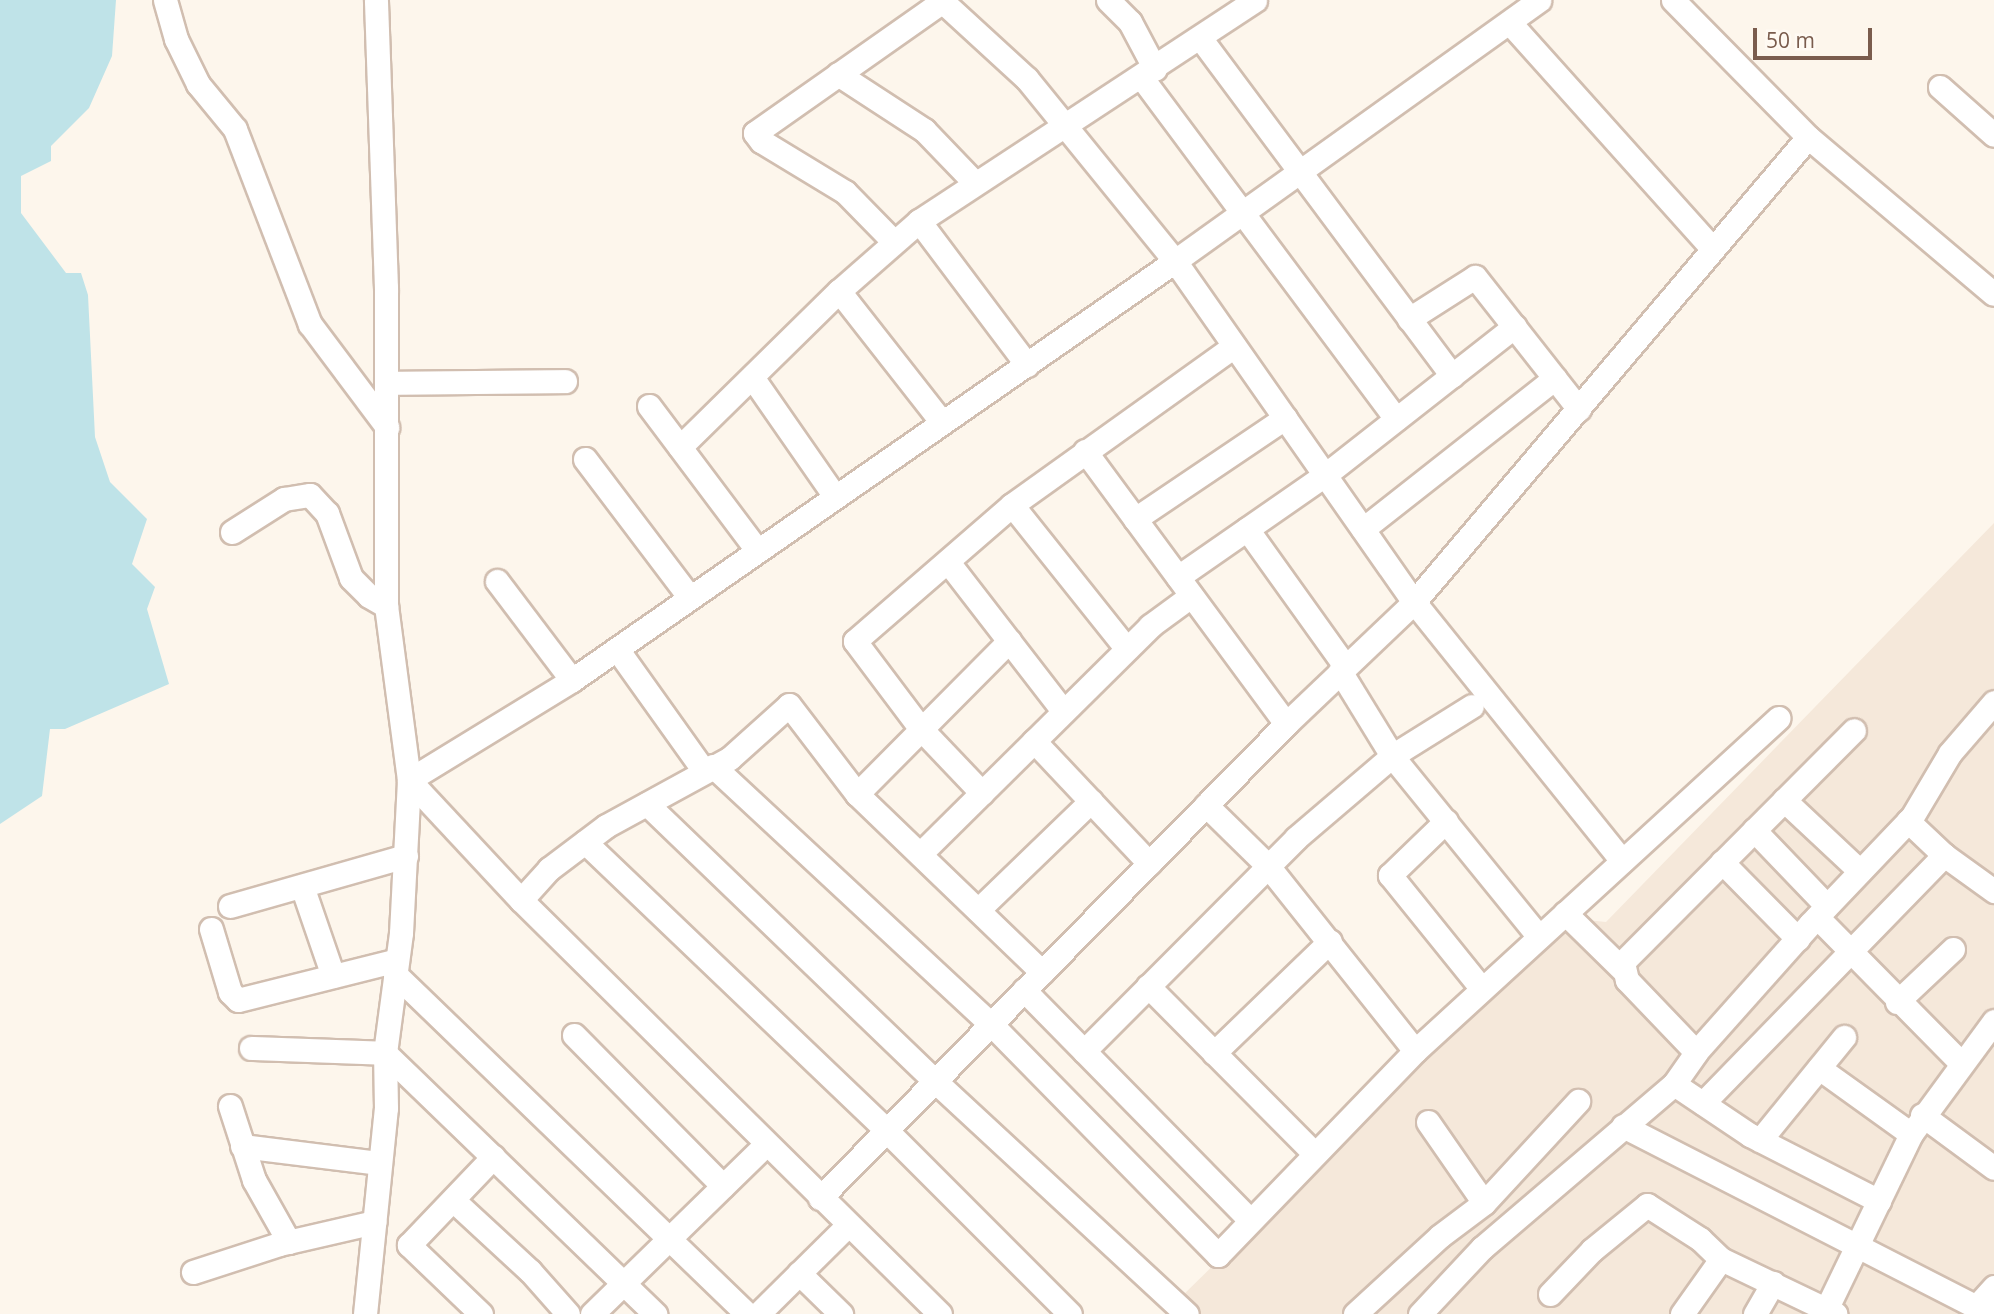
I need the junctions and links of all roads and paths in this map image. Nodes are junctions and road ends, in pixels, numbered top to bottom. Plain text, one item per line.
1 (165, 0) edge
2 (376, 0) edge
3 (943, 0) edge
4 (1108, 0) edge
5 (1255, 0) edge
6 (1539, 0) edge
7 (1673, 0) edge
8 (1510, 23) junction
9 (1201, 38) junction
10 (838, 74) junction
11 (1149, 74) junction
12 (1940, 87) dead end
13 (1066, 125) junction
14 (1994, 135) edge
15 (1808, 137) junction
16 (1298, 171) junction
17 (974, 182) junction
18 (1241, 211) junction
19 (919, 221) junction
20 (894, 242) junction
21 (1713, 249) junction
22 (1175, 261) junction
23 (839, 291) junction
24 (1994, 294) edge
25 (1409, 319) junction
26 (1515, 326) junction
27 (1234, 346) junction
28 (1027, 365) junction
29 (1452, 376) junction
30 (752, 377) junction
31 (1555, 378) junction
32 (565, 381) dead end
33 (386, 383) junction
34 (649, 406) dead end
35 (1579, 409) junction
36 (1285, 418) junction
37 (1396, 419) junction
38 (941, 421) junction
39 (387, 427) junction
40 (680, 447) junction
41 (1085, 451) junction
42 (584, 459) dead end
43 (1325, 475) junction
44 (834, 495) junction
45 (1012, 505) junction
46 (1135, 519) junction
47 (1247, 529) junction
48 (1363, 529) junction
49 (232, 532) dead end
50 (758, 551) junction
51 (948, 562) junction
52 (1178, 577) junction
53 (497, 581) dead end
54 (1191, 596) junction
55 (690, 598) junction
56 (1415, 602) junction
57 (386, 606) junction
58 (1009, 641) junction
59 (617, 649) junction
60 (1127, 649) junction
61 (1342, 669) junction
62 (572, 680) junction
63 (1994, 702) edge
64 (1472, 706) dead end
65 (1063, 711) junction
66 (1778, 718) dead end
67 (1286, 724) junction
68 (922, 729) junction
69 (1854, 730) dead end
70 (1034, 741) junction
71 (1392, 756) junction
72 (709, 769) junction
73 (409, 780) junction
74 (982, 793) junction
75 (857, 794) junction
76 (1784, 800) junction
77 (1091, 801) junction
78 (648, 804) junction
79 (1206, 806) junction
80 (1446, 821) junction
81 (1908, 821) junction
82 (1754, 830) junction
83 (585, 842) junction
84 (920, 854) junction
85 (1944, 855) junction
86 (406, 856) junction
87 (1622, 861) junction
88 (1722, 862) junction
89 (1149, 863) junction
90 (1268, 866) junction
91 (1860, 871) junction
92 (302, 886) junction
93 (1994, 891) edge
94 (521, 900) junction
95 (230, 906) dead end
96 (978, 910) junction
97 (1822, 912) junction
98 (1565, 913) junction
99 (211, 929) dead end
100 (1539, 937) junction
101 (1798, 939) junction
102 (1329, 941) junction
103 (1953, 949) dead end
104 (1852, 950) junction
105 (396, 967) junction
106 (1622, 969) junction
107 (1042, 972) junction
108 (332, 976) junction
109 (1148, 986) junction
110 (1482, 989) junction
111 (1024, 990) junction
112 (1898, 1002) junction
113 (1994, 1021) edge
114 (991, 1024) junction
115 (574, 1035) dead end
116 (1844, 1037) dead end
117 (251, 1048) dead end
118 (1084, 1051) junction
119 (1415, 1051) junction
120 (1696, 1052) junction
121 (385, 1053) junction
122 (1214, 1053) junction
123 (1962, 1064) junction
124 (1819, 1068) junction
125 (934, 1081) junction
126 (1674, 1084) junction
127 (1578, 1101) dead end
128 (1703, 1103) junction
129 (230, 1106) dead end
130 (1428, 1122) dead end
131 (1917, 1125) junction
132 (1623, 1126) junction
133 (887, 1130) junction
134 (1760, 1140) junction
135 (766, 1144) junction
136 (242, 1146) junction
137 (1315, 1154) junction
138 (493, 1157) junction
139 (378, 1163) junction
140 (1994, 1168) edge
141 (723, 1186) junction
142 (820, 1198) junction
143 (453, 1200) junction
144 (1878, 1201) junction
145 (1484, 1203) junction
146 (1249, 1219) junction
147 (374, 1222) junction
148 (848, 1226) junction
149 (668, 1239) junction
150 (289, 1242) junction
151 (1859, 1245) junction
152 (1721, 1259) junction
153 (193, 1272) dead end
154 (799, 1273) junction
155 (624, 1283) junction
156 (1773, 1283) junction
157 (1994, 1287) edge
158 (1550, 1294) dead end
159 (1983, 1310) edge
160 (1829, 1312) edge
161 (365, 1314) edge
162 (481, 1314) edge
163 (568, 1314) edge
164 (593, 1314) edge
165 (655, 1314) edge
166 (747, 1314) edge
167 (758, 1314) edge
168 (841, 1314) edge
169 (940, 1314) edge
170 (1070, 1314) edge
171 (1187, 1314) edge
172 (1354, 1314) edge
173 (1420, 1314) edge
174 (1682, 1314) edge
175 (1755, 1314) edge

1 - 39 street
2 - 33 street
3 - 10 street
3 - 13 street
4 - 11 street
5 - 9 street
6 - 8 street
7 - 15 street
8 - 16 street
8 - 21 street
9 - 11 street
9 - 16 street
10 - 17 street
10 - 20 street
11 - 13 street
11 - 18 street
12 - 14 street
13 - 17 street
13 - 22 street
15 - 21 street
15 - 24 street
16 - 18 street
16 - 25 street
17 - 19 street
18 - 22 street
18 - 37 street
19 - 20 street
19 - 28 street
20 - 23 street
21 - 35 street
22 - 27 street
22 - 28 street
23 - 30 street
23 - 38 street
25 - 26 street
25 - 29 street
26 - 29 street
26 - 31 street
27 - 36 street
27 - 41 street
28 - 38 street
29 - 37 street
30 - 40 street
30 - 44 street
31 - 35 street
31 - 48 street
32 - 33 street
33 - 39 street
34 - 40 street
35 - 56 street
36 - 43 street
36 - 46 street
37 - 43 street
38 - 44 street
39 - 57 street
40 - 50 street
41 - 45 street
41 - 46 street
42 - 55 street
43 - 47 street
43 - 48 street
44 - 50 street
45 - 51 street
45 - 60 street
46 - 52 street
47 - 52 street
47 - 61 street
48 - 56 street
49 - 57 street
50 - 55 street
51 - 58 street
51 - 68 street
52 - 54 street
53 - 62 street
54 - 60 street
54 - 67 street
55 - 59 street
56 - 61 street
56 - 87 street
57 - 73 street
58 - 65 street
58 - 68 street
59 - 62 street
59 - 72 street
60 - 65 street
61 - 67 street
61 - 71 street
62 - 73 street
63 - 81 street
64 - 71 street
65 - 70 street
66 - 87 street
67 - 79 street
68 - 74 street
68 - 75 street
69 - 76 street
70 - 74 street
70 - 77 street
71 - 80 street
71 - 90 street
72 - 75 street
72 - 78 street
72 - 114 street
73 - 86 street
73 - 94 street
74 - 84 street
75 - 84 street
76 - 82 street
76 - 91 street
77 - 89 street
77 - 96 street
78 - 83 street
78 - 125 street
79 - 89 street
79 - 90 street
80 - 100 street
80 - 110 street
81 - 85 street
81 - 91 street
82 - 88 street
82 - 97 street
83 - 94 street
83 - 133 street
84 - 96 street
85 - 93 street
85 - 104 street
86 - 92 street
86 - 105 street
87 - 98 street
88 - 101 street
88 - 106 street
89 - 107 street
90 - 102 street
90 - 109 street
91 - 97 street
92 - 95 street
92 - 108 street
94 - 135 street
96 - 107 street
97 - 101 street
97 - 104 street
98 - 100 street
98 - 106 street
99 - 108 street
100 - 110 street
101 - 120 street
102 - 119 street
102 - 122 street
103 - 112 street
104 - 112 street
104 - 128 street
105 - 108 street
105 - 121 street
105 - 149 street
106 - 120 street
107 - 111 street
109 - 118 street
109 - 122 street
110 - 119 street
111 - 114 street
111 - 118 street
112 - 123 street
113 - 123 street
114 - 125 street
114 - 146 street
115 - 141 street
116 - 124 street
117 - 121 street
118 - 146 street
119 - 137 street
120 - 126 street
121 - 138 street
121 - 139 street
122 - 137 street
123 - 131 street
124 - 131 street
124 - 134 street
125 - 133 street
125 - 171 street
126 - 128 street
126 - 132 street
127 - 145 street
128 - 134 street
129 - 136 street
130 - 145 street
131 - 140 street
131 - 144 street
132 - 151 street
132 - 173 street
133 - 142 street
133 - 170 street
134 - 144 street
135 - 141 street
135 - 142 street
136 - 139 street
136 - 150 street
137 - 146 street
138 - 143 street
138 - 155 street
139 - 147 street
141 - 149 street
142 - 148 street
143 - 162 street
143 - 163 street
144 - 151 street
145 - 172 street
147 - 150 street
147 - 161 street
148 - 154 street
148 - 169 street
149 - 155 street
149 - 166 street
150 - 153 street
151 - 159 street
151 - 160 street
152 - 156 street
152 - 158 street
152 - 174 street
154 - 167 street
154 - 168 street
155 - 164 street
155 - 165 street
156 - 160 street
156 - 175 street
157 - 159 street

